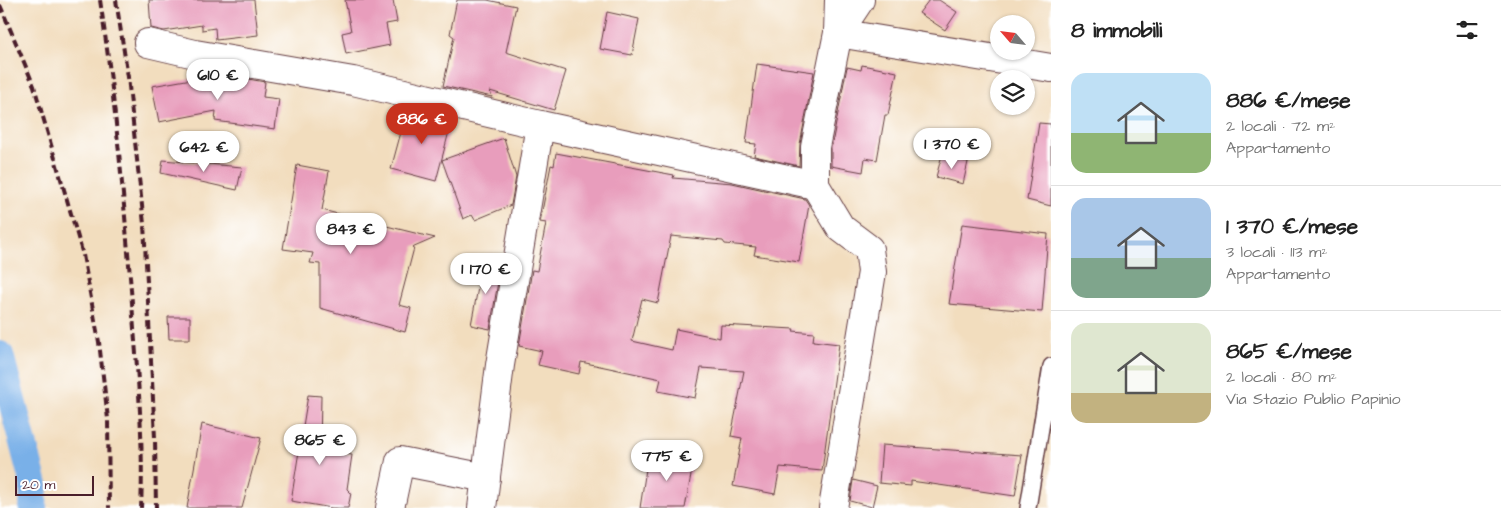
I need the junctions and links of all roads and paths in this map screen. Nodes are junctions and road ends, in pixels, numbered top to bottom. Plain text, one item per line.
1 (839, 0) edge
2 (860, 0) edge
3 (838, 33) junction
4 (148, 43) dead end
5 (1051, 68) edge
6 (540, 125) junction
7 (815, 184) junction
8 (1051, 366) edge
9 (486, 478) junction
10 (390, 508) edge
11 (482, 508) edge
12 (832, 508) edge
13 (1028, 508) edge

1 - 3 street
2 - 3 street
3 - 5 street
3 - 7 street
4 - 6 street
6 - 7 street
6 - 9 street
7 - 12 street
8 - 13 lane
9 - 10 street
9 - 11 street

